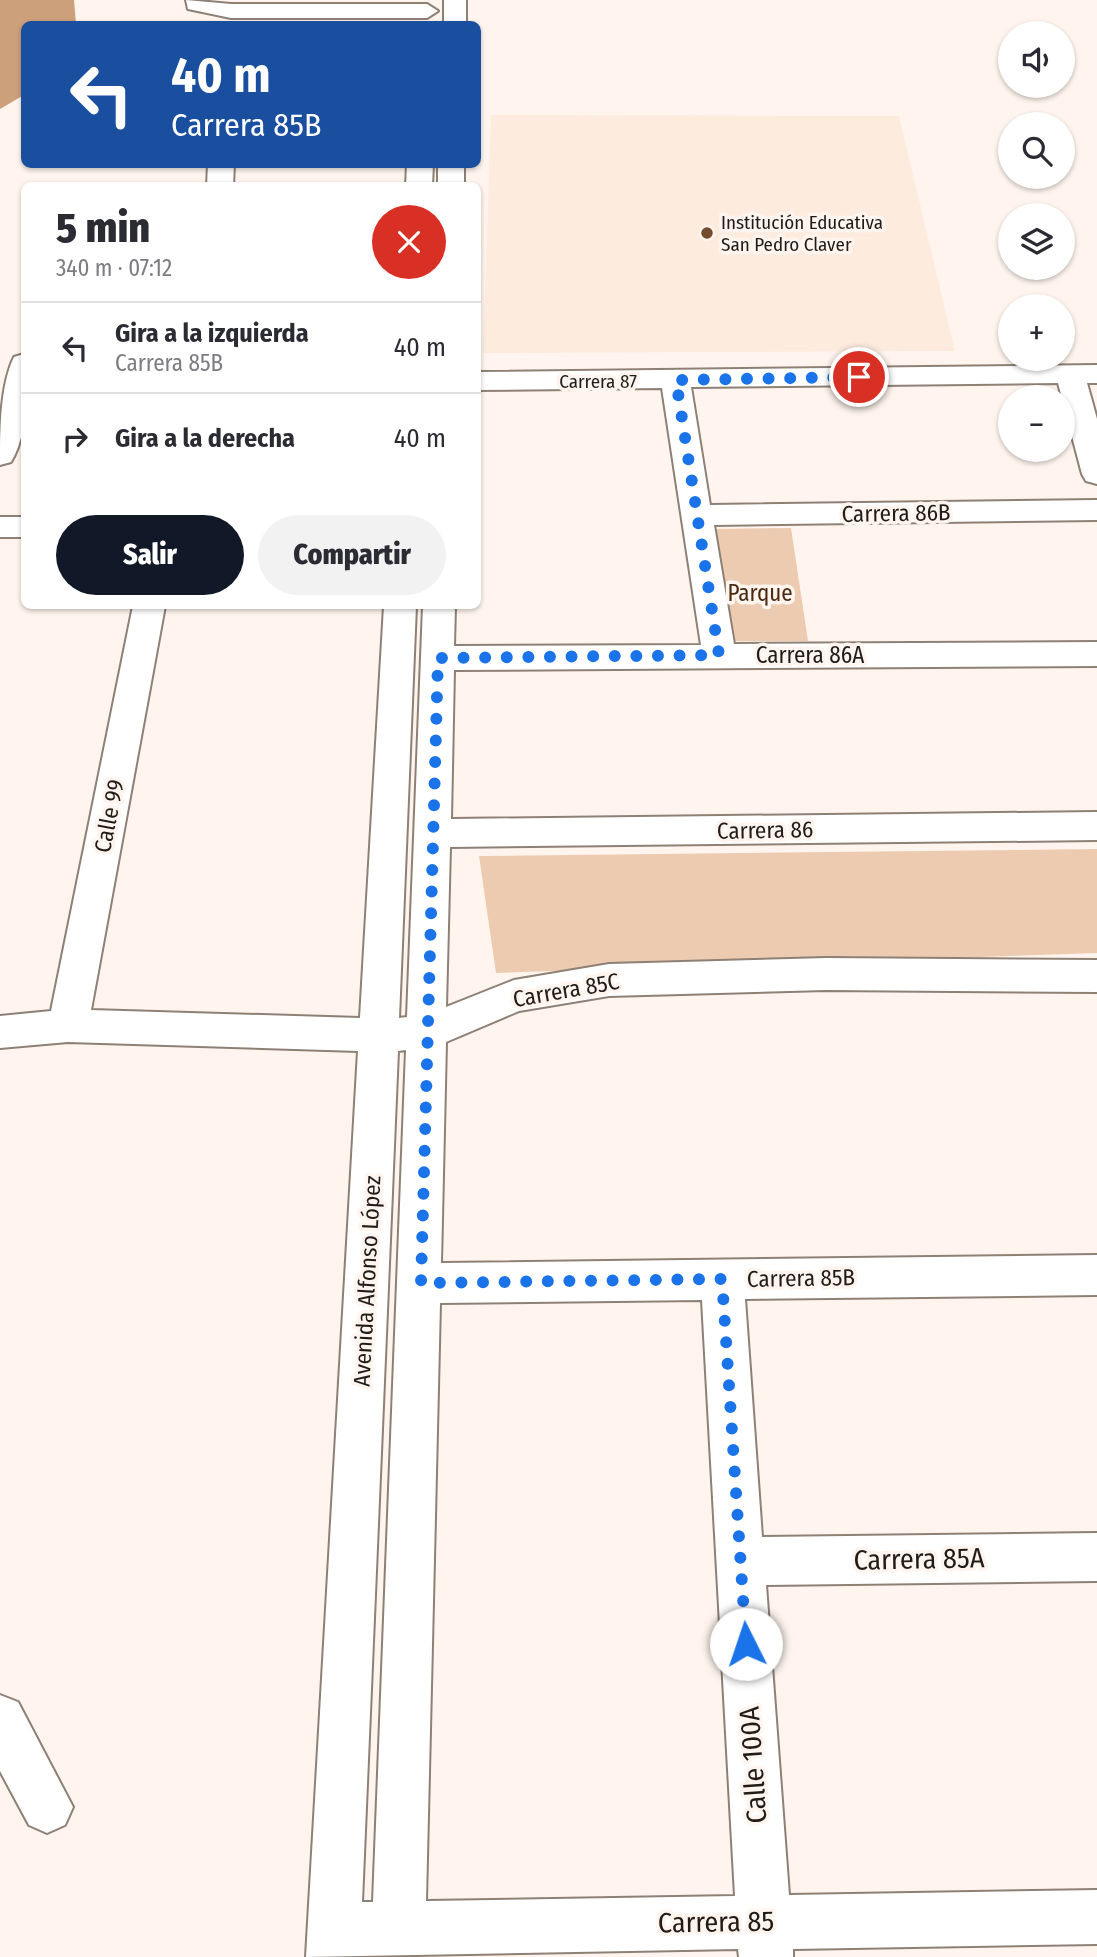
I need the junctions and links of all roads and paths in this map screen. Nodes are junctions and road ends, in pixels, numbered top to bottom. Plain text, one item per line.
1 (455, 0) edge
2 (196, 2) edge
3 (427, 12) edge
4 (231, 18) edge
5 (455, 21) edge
6 (21, 374) edge
7 (1083, 374) edge
8 (676, 380) junction
9 (481, 382) edge
10 (0, 455) edge
11 (1097, 474) edge
12 (1097, 510) edge
13 (695, 515) junction
14 (0, 527) edge
15 (21, 527) edge
16 (148, 609) edge
17 (400, 609) edge
18 (439, 609) edge
19 (1097, 654) edge
20 (719, 655) junction
21 (438, 658) junction
22 (1097, 826) edge
23 (433, 833) junction
24 (1097, 976) edge
25 (68, 1026) junction
26 (0, 1032) edge
27 (426, 1033) junction
28 (379, 1035) junction
29 (1097, 1275) edge
30 (722, 1279) junction
31 (421, 1283) junction
32 (1097, 1557) edge
33 (740, 1561) junction
34 (0, 1720) edge
35 (47, 1807) dead end
36 (1097, 1917) edge
37 (765, 1939) edge
38 (398, 1942) edge
39 (334, 1943) edge

1 - 5 street
2 - 4 street
3 - 4 street
6 - 10 street
7 - 8 street, Carrera 87
7 - 11 street
8 - 9 street, Carrera 87
8 - 13 street
12 - 13 street, Carrera 86B
13 - 20 street
14 - 15 street
16 - 25 street, Calle 99
17 - 28 street, Avenida Alfonso López
18 - 21 street
19 - 20 street, Carrera 86A
20 - 21 street, Carrera 86A
21 - 23 street
22 - 23 street, Carrera 86
23 - 27 street
24 - 27 street, Carrera 85C
25 - 26 street, Carrera 85C
25 - 28 street, Carrera 85C
27 - 28 street, Carrera 85C
27 - 31 street
28 - 39 street, Avenida Alfonso López
29 - 30 street, Carrera 85B
30 - 31 street, Carrera 85B
30 - 33 street, Calle 100A
31 - 38 street
32 - 33 street, Carrera 85A
33 - 37 street, Calle 100A
34 - 35 street
36 - 37 street, Carrera 85
37 - 38 street, Carrera 85
38 - 39 street, Carrera 85

